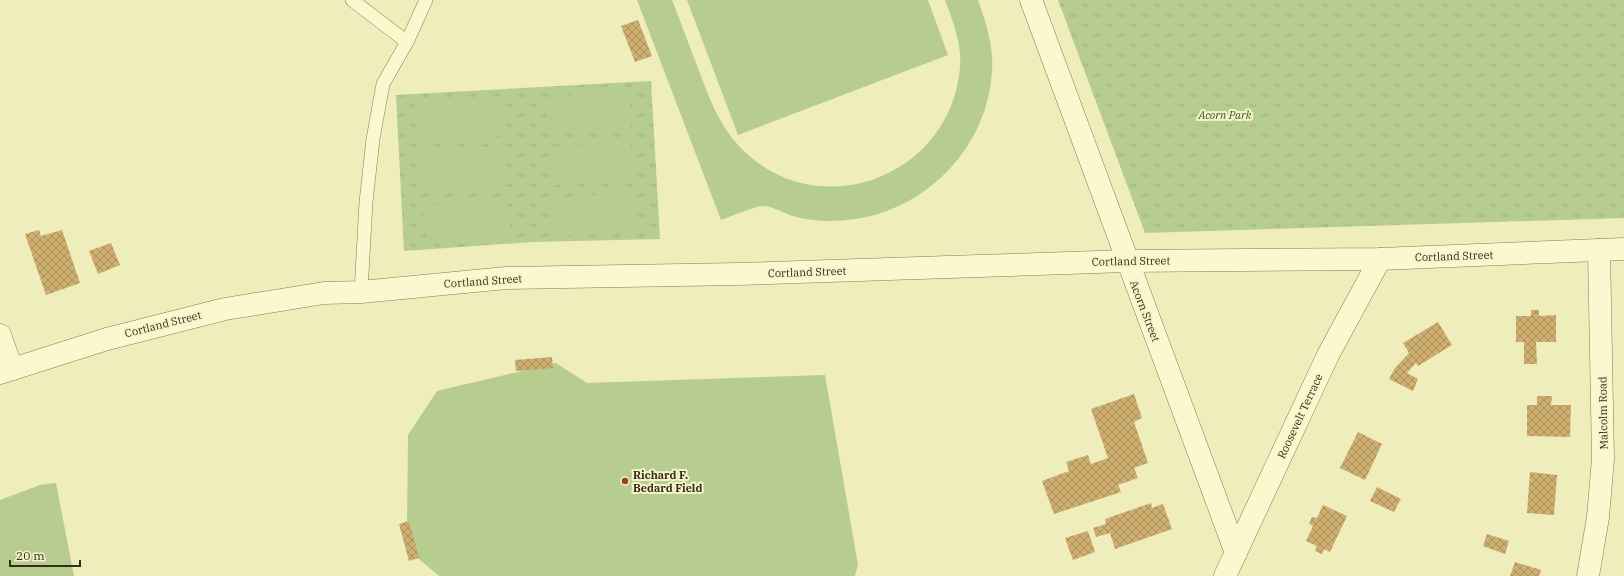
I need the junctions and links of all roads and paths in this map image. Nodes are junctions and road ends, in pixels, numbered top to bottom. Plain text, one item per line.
1 (352, 0) edge
2 (426, 0) edge
3 (1032, 0) edge
4 (407, 42) junction
5 (1624, 248) edge
6 (1599, 250) junction
7 (1380, 259) junction
8 (1127, 261) junction
9 (361, 292) junction
10 (0, 335) edge
11 (6, 371) edge
12 (1236, 553) junction
13 (1225, 576) edge
14 (1588, 576) edge

1 - 4 lane
2 - 4 lane
3 - 8 street, Acorn Street
4 - 9 lane
5 - 6 street, Cortland Street
6 - 7 street, Cortland Street
6 - 14 street, Malcolm Road
7 - 8 street, Cortland Street
7 - 12 street, Roosevelt Terrace
8 - 9 street, Cortland Street
8 - 12 street, Acorn Street
9 - 11 street, Cortland Street
10 - 11 street
12 - 13 street, Roosevelt Terrace

